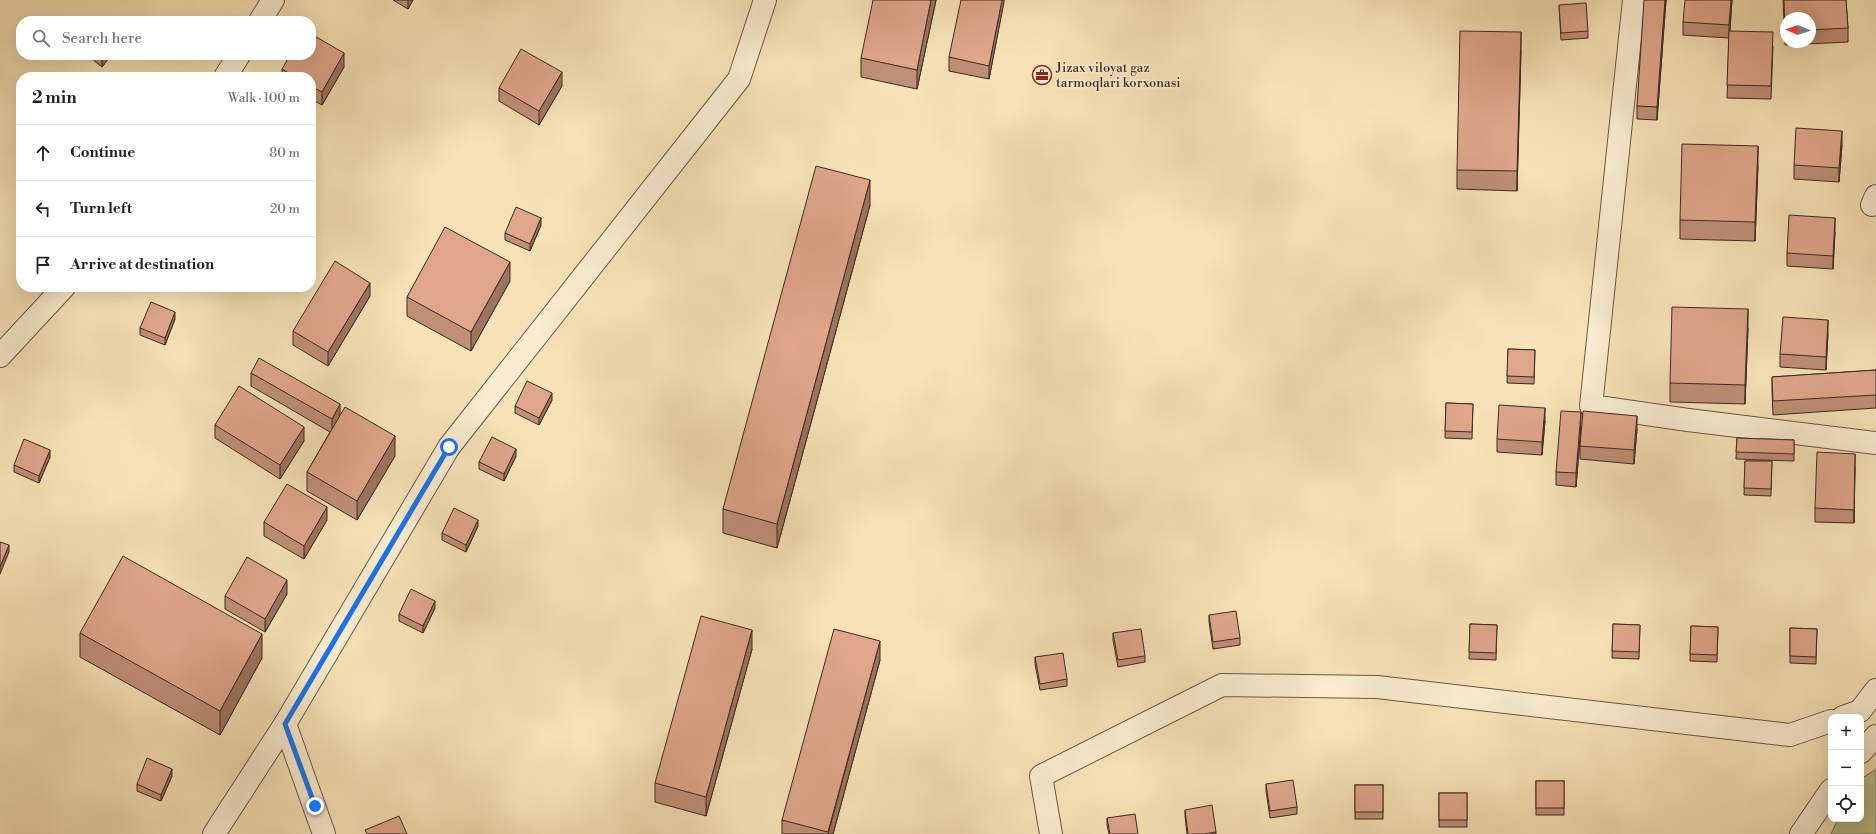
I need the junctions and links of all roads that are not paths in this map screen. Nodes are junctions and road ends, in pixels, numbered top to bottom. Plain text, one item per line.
1 (273, 0) edge
2 (765, 0) edge
3 (1634, 0) edge
4 (263, 16) edge
5 (236, 60) edge
6 (228, 72) edge
7 (59, 292) edge
8 (0, 356) edge
9 (1876, 442) edge
10 (1876, 690) edge
11 (1852, 714) edge
12 (1828, 722) edge
13 (285, 724) junction
14 (1876, 736) edge
15 (1863, 750) edge
16 (1828, 794) edge
17 (214, 834) edge
18 (324, 834) edge
19 (1051, 834) edge
20 (1801, 834) edge

1 - 4 street
2 - 13 street
3 - 9 street
5 - 6 street
7 - 8 street
10 - 11 street
12 - 19 street
13 - 17 street
13 - 18 street
14 - 15 street
16 - 20 street

